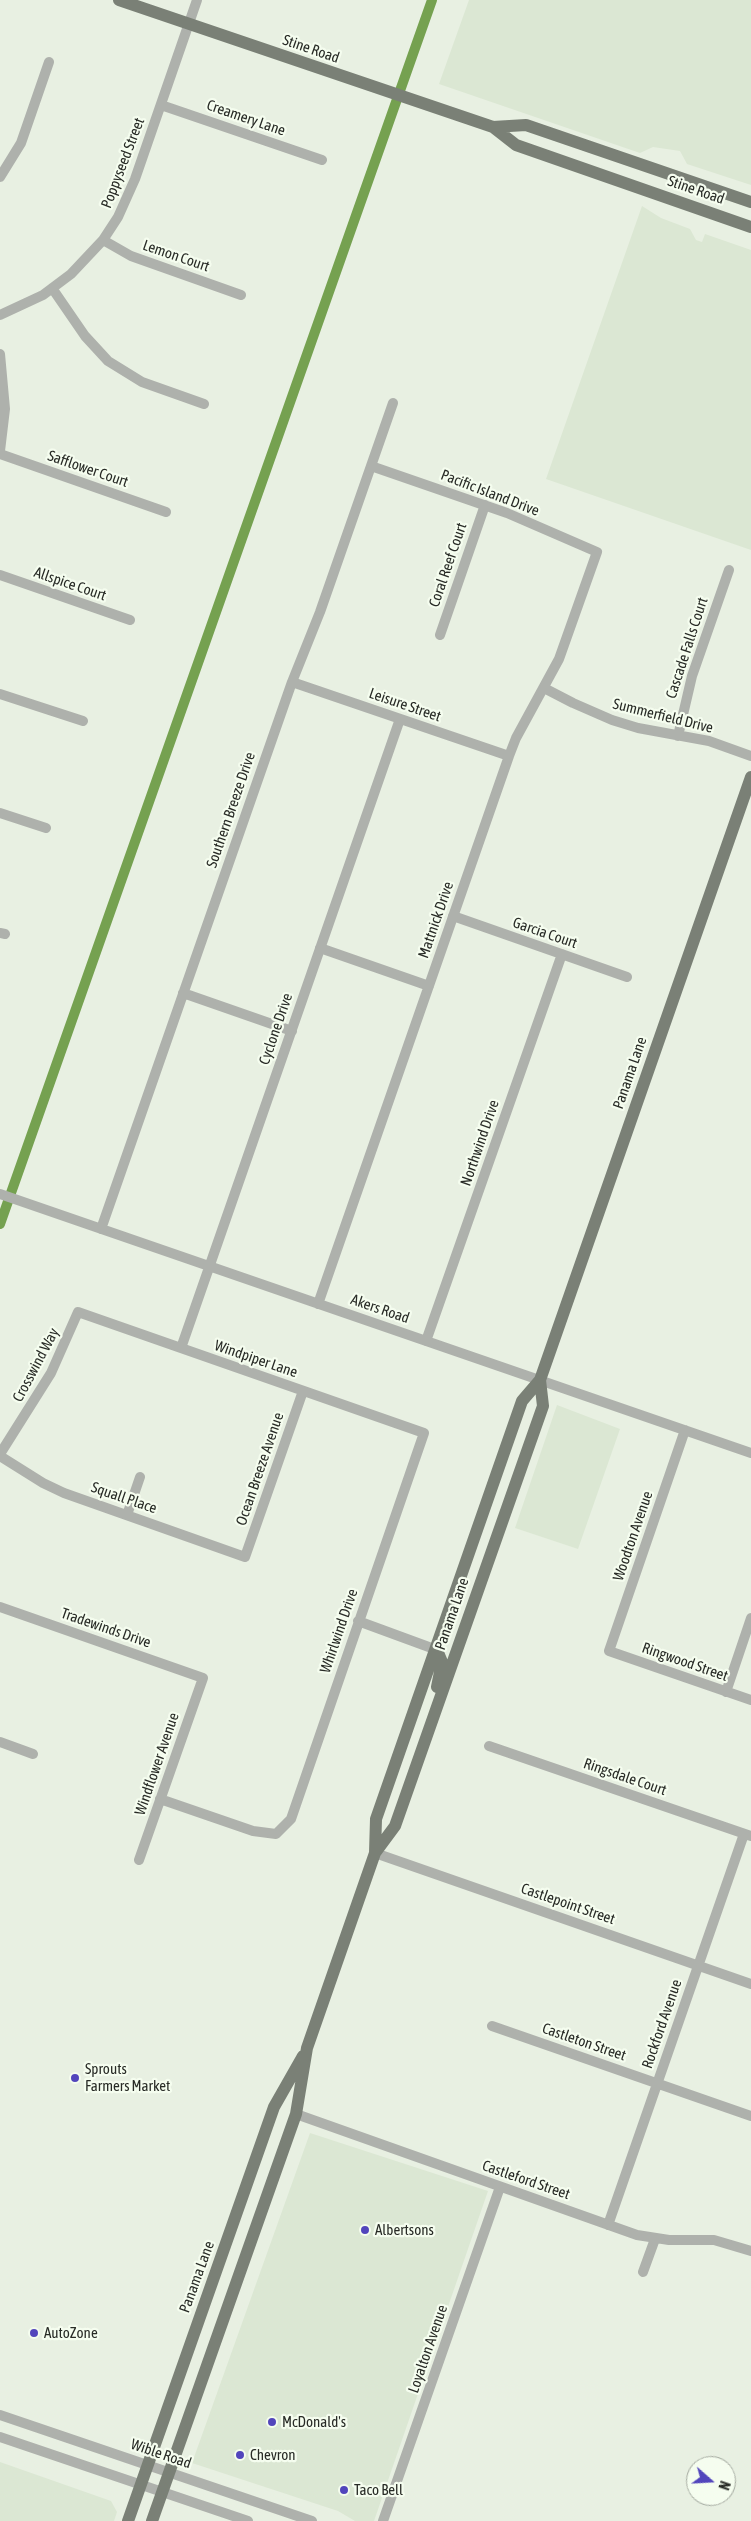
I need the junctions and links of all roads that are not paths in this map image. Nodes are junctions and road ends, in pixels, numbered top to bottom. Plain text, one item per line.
1 (119, 0) edge
2 (197, 0) edge
3 (189, 24) junction
4 (49, 62) dead end
5 (161, 105) junction
6 (493, 127) junction
7 (322, 160) dead end
8 (0, 177) edge
9 (751, 202) edge
10 (751, 227) edge
11 (103, 240) junction
12 (52, 288) junction
13 (241, 295) dead end
14 (0, 315) edge
15 (0, 354) edge
16 (393, 403) dead end
17 (204, 404) dead end
18 (0, 453) edge
19 (371, 466) junction
20 (485, 505) junction
21 (166, 512) dead end
22 (597, 552) joint
23 (729, 570) dead end
24 (0, 575) edge
25 (130, 620) dead end
26 (440, 635) dead end
27 (292, 682) junction
28 (544, 688) junction
29 (0, 694) edge
30 (400, 719) junction
31 (83, 721) dead end
32 (678, 736) junction
33 (509, 756) junction
34 (751, 756) edge
35 (751, 777) edge
36 (0, 813) edge
37 (46, 828) dead end
38 (453, 916) junction
39 (320, 948) junction
40 (562, 954) junction
41 (627, 977) dead end
42 (429, 986) junction
43 (183, 993) junction
44 (292, 1030) junction
45 (0, 1194) edge
46 (101, 1229) junction
47 (209, 1266) junction
48 (318, 1304) junction
49 (78, 1312) joint
50 (426, 1341) junction
51 (181, 1348) junction
52 (540, 1380) junction
53 (303, 1391) junction
54 (685, 1430) junction
55 (424, 1433) joint
56 (751, 1453) edge
57 (0, 1455) edge
58 (140, 1477) dead end
59 (127, 1515) junction
60 (245, 1556) joint
61 (0, 1607) edge
62 (751, 1618) edge
63 (358, 1621) junction
64 (437, 1650) junction
65 (609, 1651) joint
66 (203, 1678) joint
67 (726, 1692) junction
68 (751, 1700) edge
69 (429, 1732) junction
70 (0, 1742) edge
71 (489, 1746) dead end
72 (33, 1754) dead end
73 (160, 1798) junction
74 (748, 1835) edge
75 (375, 1853) junction
76 (139, 1860) dead end
77 (698, 1966) junction
78 (751, 1984) edge
79 (492, 2026) dead end
80 (307, 2048) junction
81 (300, 2061) junction
82 (657, 2084) junction
83 (296, 2114) junction
84 (751, 2116) edge
85 (500, 2187) junction
86 (608, 2225) junction
87 (655, 2239) junction
88 (751, 2250) edge
89 (643, 2272) dead end
90 (0, 2416) edge
91 (0, 2437) edge
92 (147, 2465) junction
93 (168, 2472) junction
94 (140, 2484) junction
95 (162, 2491) junction
96 (128, 2521) edge
97 (152, 2521) edge
98 (248, 2521) edge
99 (312, 2521) edge
100 (384, 2521) edge

1 - 3 main road, Stine Road
2 - 3 street, Poppyseed Street
3 - 5 street, Poppyseed Street
3 - 6 main road, Stine Road
4 - 8 street
5 - 7 street, Creamery Lane
5 - 11 street, Poppyseed Street
6 - 9 main road, Stine Road
6 - 10 main road, Stine Road
11 - 12 street, Poppyseed Street
11 - 13 street, Lemon Court
12 - 14 street, Poppyseed Street
12 - 17 street
15 - 18 street
16 - 19 street, Southern Breeze Drive
18 - 21 street, Safflower Court
19 - 20 street, Pacific Island Drive
19 - 27 street, Southern Breeze Drive
20 - 22 street, Pacific Island Drive
20 - 26 street, Coral Reef Court
22 - 28 street, Mattnick Drive
23 - 32 street, Cascade Falls Court
24 - 25 street, Allspice Court
27 - 30 street, Leisure Street
27 - 43 street, Southern Breeze Drive
28 - 32 street, Summerfield Drive
28 - 33 street, Mattnick Drive
29 - 31 street
30 - 33 street, Leisure Street
30 - 39 street, Cyclone Drive
32 - 34 street, Summerfield Drive
33 - 38 street, Mattnick Drive
35 - 52 main road, Panama Lane
36 - 37 street
38 - 40 street, Garcia Court
38 - 42 street, Mattnick Drive
39 - 42 street
39 - 44 street, Cyclone Drive
40 - 41 street, Garcia Court
40 - 50 street, Northwind Drive
42 - 48 street, Mattnick Drive
43 - 44 street
43 - 46 street, Southern Breeze Drive
44 - 47 street, Cyclone Drive
45 - 46 street, Akers Road
46 - 47 street, Akers Road
47 - 48 street, Akers Road
47 - 51 street, Cyclone Drive
48 - 50 street, Akers Road
49 - 51 street, Windpiper Lane
49 - 57 street, Crosswind Way
50 - 52 street, Akers Road
51 - 53 street, Windpiper Lane
52 - 54 street, Akers Road
52 - 64 main road, Panama Lane
52 - 69 main road, Panama Lane
53 - 55 street, Windpiper Lane
53 - 60 street, Ocean Breeze Avenue
54 - 56 street, Akers Road
54 - 65 street, Woodton Avenue
55 - 63 street, Whirlwind Drive
57 - 59 street, Squall Place
58 - 59 street
59 - 60 street, Squall Place
61 - 66 street, Tradewinds Drive
62 - 67 street
63 - 64 street
63 - 73 street, Whirlwind Drive
64 - 69 main road
64 - 75 main road, Panama Lane
65 - 67 street, Ringwood Street
66 - 73 street, Windflower Avenue
67 - 68 street, Ringwood Street
69 - 75 main road, Panama Lane
70 - 72 street
71 - 74 street, Ringsdale Court
73 - 76 street, Windflower Avenue
74 - 77 street, Rockford Avenue
75 - 77 street, Castlepoint Street
75 - 80 main road, Panama Lane
77 - 78 street, Castlepoint Street
77 - 82 street, Rockford Avenue
79 - 82 street, Castleton Street
80 - 81 main road, Panama Lane
80 - 83 main road, Panama Lane
81 - 83 main road
81 - 92 main road, Panama Lane
82 - 84 street, Castleton Street
82 - 86 street, Rockford Avenue
83 - 85 street, Castleford Street
83 - 93 main road, Panama Lane
85 - 86 street, Castleford Street
85 - 100 street, Loyalton Avenue
86 - 87 street, Castleford Street
87 - 88 street, Castleford Street
87 - 89 street
90 - 92 street, Wible Road
91 - 94 street
92 - 93 street, Wible Road
92 - 94 main road, Panama Lane
93 - 95 main road, Panama Lane
93 - 99 street, Wible Road
94 - 95 street
94 - 96 main road, Panama Lane
95 - 97 main road, Panama Lane
95 - 98 street

